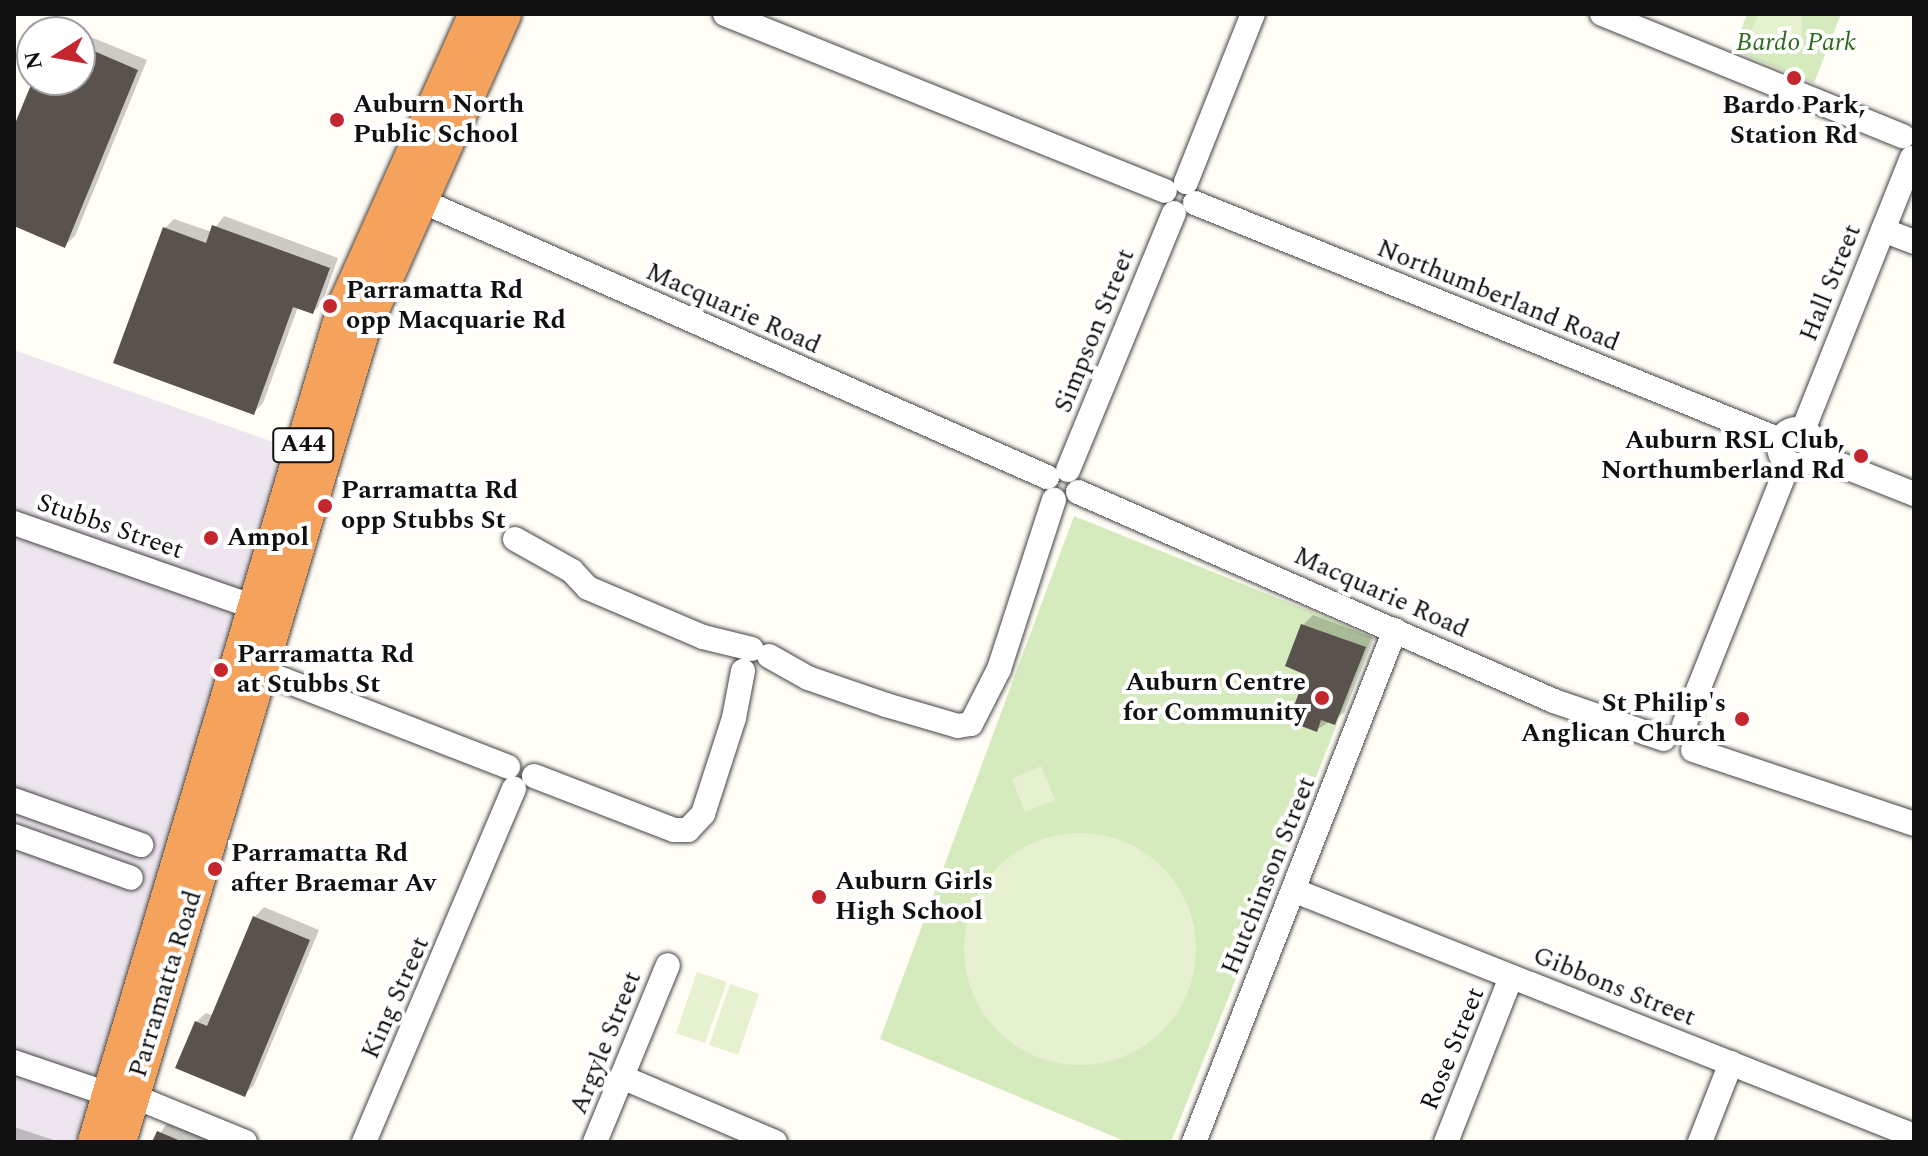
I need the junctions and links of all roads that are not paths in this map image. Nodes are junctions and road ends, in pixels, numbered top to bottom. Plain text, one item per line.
1 (476, 14) edge
2 (504, 14) edge
3 (725, 14) edge
4 (1253, 14) edge
5 (1602, 14) edge
6 (1911, 145) edge
7 (408, 195) junction
8 (1180, 197) junction
9 (1883, 230) junction
10 (1914, 242) edge
11 (1803, 430) junction
12 (1785, 451) junction
13 (1813, 454) junction
14 (1062, 484) junction
15 (1914, 494) edge
16 (14, 523) edge
17 (515, 539) dead end
18 (266, 611) junction
19 (1395, 630) junction
20 (756, 665) junction
21 (261, 671) junction
22 (1674, 732) junction
23 (518, 777) junction
24 (14, 800) edge
25 (54, 814) junction
26 (1914, 824) edge
27 (88, 826) junction
28 (14, 836) edge
29 (141, 845) dead end
30 (43, 847) junction
31 (77, 859) junction
32 (131, 878) dead end
33 (1293, 890) junction
34 (668, 965) dead end
35 (1511, 977) junction
36 (14, 1062) edge
37 (1731, 1063) junction
38 (624, 1078) junction
39 (120, 1095) junction
40 (1914, 1136) edge
41 (95, 1142) edge
42 (119, 1142) edge
43 (245, 1142) edge
44 (364, 1142) edge
45 (595, 1142) edge
46 (775, 1142) edge
47 (1194, 1142) edge
48 (1446, 1142) edge
49 (1700, 1142) edge

1 - 7 highway, Parramatta Road / A44
2 - 7 highway, Parramatta Road / A44
3 - 8 street, Northumberland Road
4 - 8 street, Simpson Street
5 - 6 street
6 - 9 street, Hall Street
7 - 14 street, Macquarie Road
7 - 18 highway, Parramatta Road / A44
8 - 12 street, Northumberland Road
8 - 14 street, Simpson Street
9 - 10 street
9 - 11 street, Hall Street
11 - 12 street
11 - 13 street
12 - 13 street
12 - 22 street
13 - 15 street
14 - 19 street, Macquarie Road
14 - 20 street, Simpson Street
16 - 18 street, Stubbs Street
17 - 20 street
18 - 21 highway, Parramatta Road / A44
18 - 39 highway, Parramatta Road / A44
19 - 22 street, Macquarie Road
19 - 33 street, Hutchinson Street
20 - 23 street
21 - 23 street
21 - 39 highway, Parramatta Road / A44
22 - 26 street, Macquarie Road
23 - 44 street, King Street
24 - 25 street
25 - 27 street
25 - 30 street
27 - 29 street
27 - 31 street
28 - 30 street
30 - 31 street
31 - 32 street
33 - 35 street, Gibbons Street
33 - 47 street, Hutchinson Street
34 - 38 street, Argyle Street
35 - 37 street, Gibbons Street
35 - 48 street, Rose Street
36 - 39 street
37 - 40 street, Gibbons Street
37 - 49 street
38 - 45 street, Argyle Street
38 - 46 street
39 - 41 highway, Parramatta Road / A44
39 - 42 highway, Parramatta Road / A44
39 - 43 street

